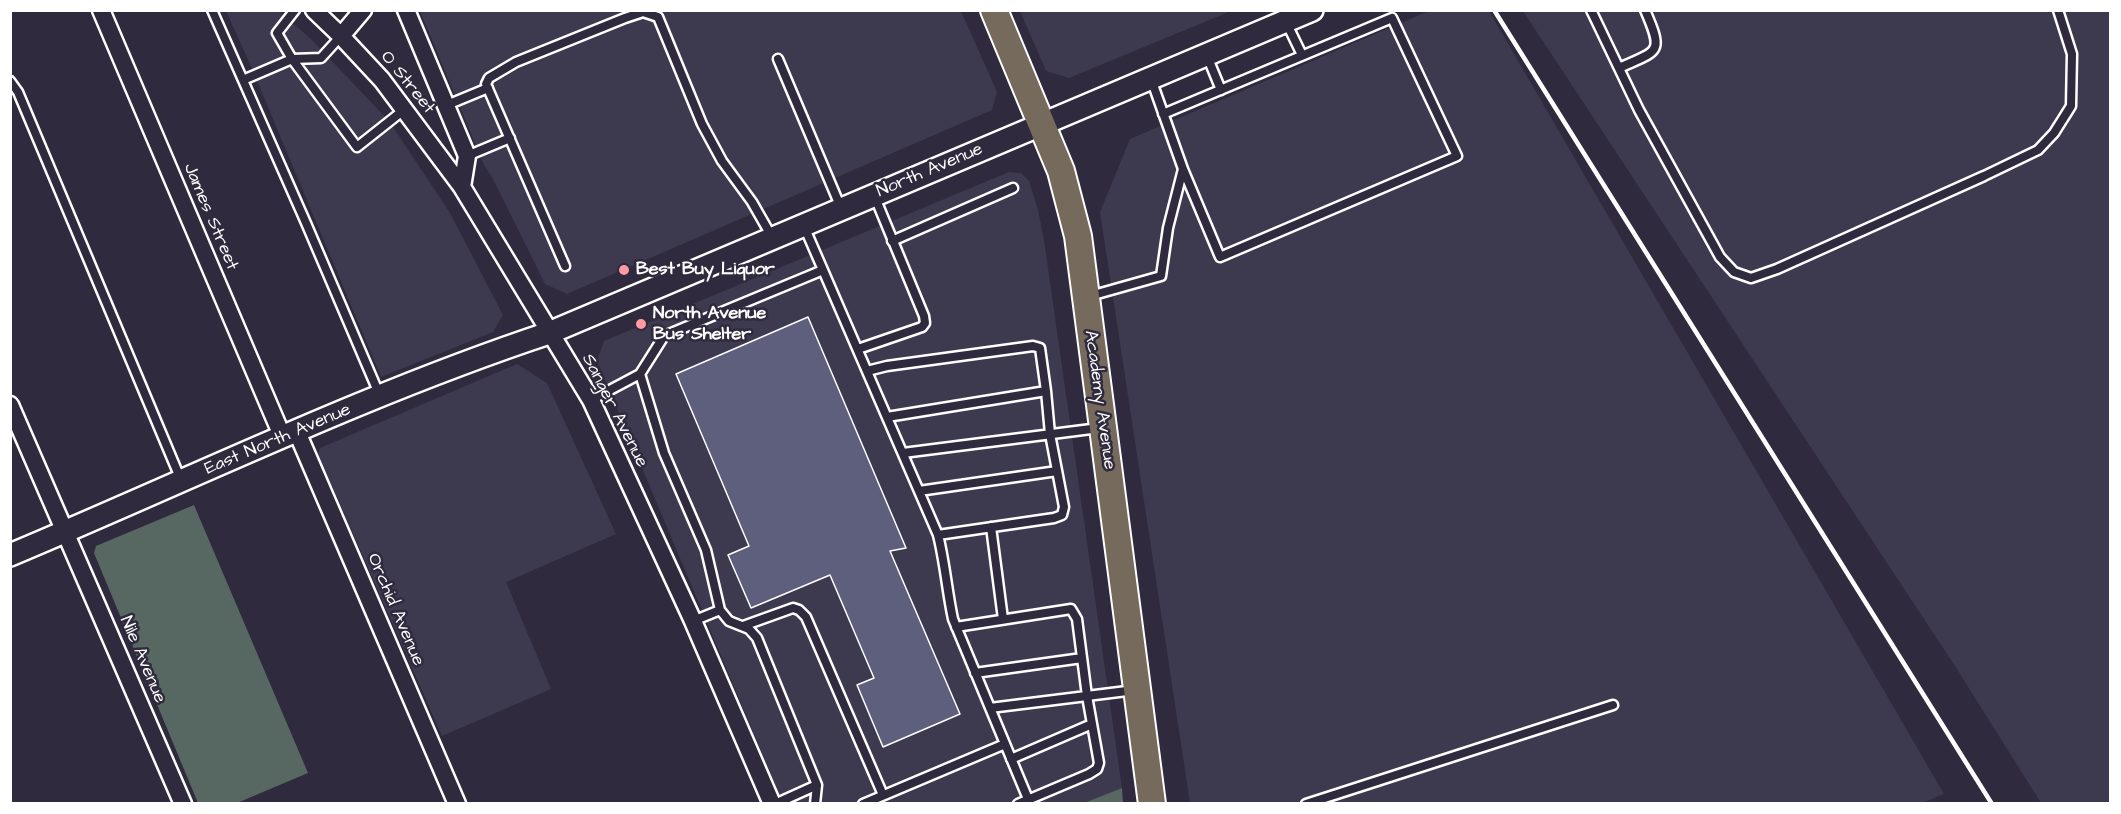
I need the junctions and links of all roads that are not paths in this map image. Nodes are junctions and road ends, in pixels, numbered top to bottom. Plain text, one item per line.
1 (101, 10) edge
2 (212, 10) edge
3 (295, 10) edge
4 (314, 10) edge
5 (363, 10) edge
6 (406, 10) edge
7 (994, 10) edge
8 (1312, 10) edge
9 (1590, 10) edge
10 (1645, 10) edge
11 (2058, 10) edge
12 (1391, 14) edge
13 (1286, 22) junction
14 (341, 36) junction
15 (1207, 55) junction
16 (1302, 55) junction
17 (292, 59) junction
18 (778, 59) dead end
19 (1619, 68) junction
20 (1151, 79) junction
21 (243, 80) junction
22 (10, 81) edge
23 (488, 88) junction
24 (1221, 90) junction
25 (447, 105) junction
26 (405, 109) junction
27 (1163, 114) junction
28 (1043, 124) junction
29 (510, 138) junction
30 (467, 156) junction
31 (1183, 169) junction
32 (462, 188) junction
33 (1013, 188) dead end
34 (873, 195) junction
35 (841, 208) junction
36 (803, 224) junction
37 (773, 237) junction
38 (892, 241) junction
39 (565, 266) dead end
40 (823, 270) junction
41 (1086, 297) junction
42 (549, 333) junction
43 (858, 349) junction
44 (867, 371) junction
45 (640, 374) junction
46 (1046, 391) junction
47 (380, 397) junction
48 (591, 400) junction
49 (10, 405) edge
50 (887, 417) junction
51 (1103, 428) junction
52 (1050, 434) junction
53 (290, 435) junction
54 (903, 453) junction
55 (1057, 471) junction
56 (182, 482) junction
57 (919, 490) junction
58 (991, 527) junction
59 (65, 532) junction
60 (938, 535) junction
61 (10, 555) edge
62 (720, 610) junction
63 (1003, 619) junction
64 (693, 621) junction
65 (743, 626) junction
66 (956, 627) junction
67 (1082, 658) junction
68 (975, 673) junction
69 (1138, 690) junction
70 (1087, 696) junction
71 (1613, 705) dead end
72 (990, 708) junction
73 (1092, 724) junction
74 (1005, 744) junction
75 (1011, 759) junction
76 (818, 785) junction
77 (884, 795) junction
78 (1028, 799) junction
79 (183, 804) edge
80 (457, 804) edge
81 (773, 804) edge
82 (815, 804) edge
83 (863, 804) edge
84 (1018, 804) edge
85 (1152, 804) edge
86 (1306, 804) edge

1 - 53 street, James Street
2 - 21 lane
3 - 17 lane
4 - 14 street, O Street
5 - 14 street
6 - 25 street
7 - 28 main road, Academy Avenue
8 - 13 street, North Avenue
9 - 19 lane
10 - 19 lane
11 - 19 lane
12 - 16 lane
12 - 31 lane
13 - 15 street, North Avenue
13 - 16 lane
14 - 17 lane
14 - 26 street, O Street
15 - 20 street, North Avenue
15 - 24 lane
16 - 24 lane
17 - 21 lane
17 - 26 lane
18 - 35 lane
20 - 27 lane
20 - 28 street, North Avenue
21 - 47 lane
22 - 56 lane
23 - 25 lane
23 - 29 lane
23 - 37 lane
24 - 27 lane
25 - 30 street
26 - 32 street, O Street
27 - 31 lane
28 - 34 street, North Avenue
28 - 41 main road, Academy Avenue
29 - 30 lane
29 - 39 lane
30 - 32 street
31 - 41 lane
32 - 42 street, Sanger Avenue
33 - 38 lane
34 - 35 street, North Avenue
34 - 38 lane
35 - 36 street, North Avenue
36 - 37 street, North Avenue
36 - 40 lane
37 - 42 street, North Avenue
38 - 43 lane
40 - 43 lane
40 - 45 lane
41 - 51 main road, Academy Avenue
42 - 47 street, East North Avenue
42 - 48 street, Sanger Avenue
43 - 44 lane
44 - 46 lane
44 - 50 lane
45 - 48 lane
45 - 62 lane
46 - 50 lane
46 - 52 lane
47 - 53 street, East North Avenue
48 - 64 street, Sanger Avenue
49 - 59 street, Nile Avenue
50 - 54 lane
51 - 52 lane
51 - 69 main road, Academy Avenue
52 - 54 lane
52 - 55 lane
53 - 56 street, East North Avenue
53 - 80 street, Orchid Avenue
54 - 57 lane
55 - 57 lane
55 - 58 lane
56 - 59 street, East North Avenue
57 - 60 lane
58 - 60 lane
58 - 63 lane
59 - 61 street, East North Avenue
59 - 79 street, Nile Avenue
60 - 66 lane
62 - 64 lane
62 - 65 lane
63 - 66 lane
63 - 67 lane
64 - 81 street, Sanger Avenue
65 - 76 lane
65 - 77 lane
66 - 68 lane
67 - 68 lane
67 - 70 lane
68 - 72 lane
69 - 70 lane
69 - 85 main road, Academy Avenue
70 - 72 lane
70 - 73 lane
71 - 86 lane
72 - 74 lane
73 - 75 lane
73 - 78 lane
74 - 75 lane
74 - 77 lane
75 - 78 lane
76 - 81 lane
76 - 82 lane
77 - 83 lane
78 - 84 lane

